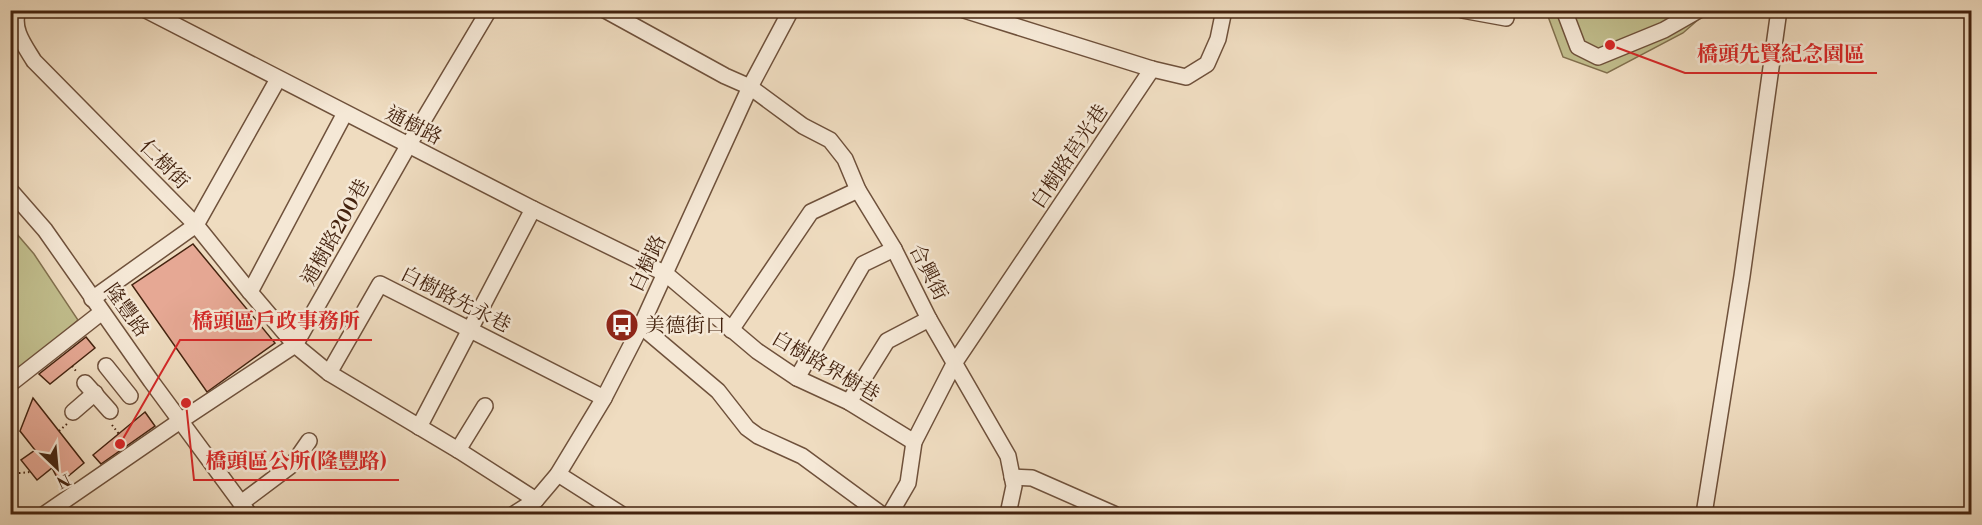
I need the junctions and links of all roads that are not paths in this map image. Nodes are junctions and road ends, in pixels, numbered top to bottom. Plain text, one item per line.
1 (18, 10) edge
2 (146, 10) edge
3 (489, 10) edge
4 (605, 10) edge
5 (791, 10) edge
6 (964, 10) edge
7 (1224, 10) edge
8 (1462, 10) edge
9 (1564, 10) edge
10 (1699, 10) edge
11 (1779, 10) edge
12 (1506, 18) dead end
13 (1152, 69) junction
14 (278, 79) junction
15 (750, 87) junction
16 (345, 113) junction
17 (408, 146) junction
18 (10, 190) edge
19 (858, 190) junction
20 (533, 209) junction
21 (196, 225) junction
22 (894, 249) junction
23 (666, 274) junction
24 (250, 292) junction
25 (93, 299) junction
26 (102, 312) junction
27 (929, 319) junction
28 (641, 326) junction
29 (470, 330) junction
30 (731, 330) junction
31 (295, 345) junction
32 (955, 362) junction
33 (106, 366) dead end
34 (329, 373) junction
35 (797, 378) junction
36 (10, 384) edge
37 (130, 396) dead end
38 (604, 398) junction
39 (849, 402) junction
40 (485, 406) dead end
41 (110, 411) dead end
42 (73, 412) dead end
43 (180, 421) junction
44 (419, 427) junction
45 (309, 441) dead end
46 (914, 442) junction
47 (458, 450) junction
48 (558, 474) junction
49 (1012, 477) junction
50 (536, 501) junction
51 (245, 509) edge
52 (45, 514) edge
53 (514, 514) edge
54 (621, 514) edge
55 (881, 514) edge
56 (890, 514) edge
57 (1008, 514) edge
58 (1114, 514) edge
59 (1704, 514) edge

1 - 21 street, 仁樹街
2 - 14 street, 通樹路
3 - 17 street, 通樹路200巷
4 - 15 street, 合興街
5 - 15 street, 白樹路
6 - 13 street
7 - 13 street
8 - 12 street
9 - 10 street
11 - 59 street
13 - 32 street, 白樹路莒光巷
14 - 16 street, 通樹路
14 - 21 street
15 - 19 street, 合興街
15 - 23 street, 白樹路
16 - 17 street, 通樹路
16 - 24 street
17 - 20 street, 通樹路
17 - 31 street, 通樹路200巷
18 - 25 street, 隆豐路
19 - 22 street, 合興街
19 - 30 street
20 - 23 street, 通樹路
20 - 29 street
21 - 24 street, 仁樹街
21 - 25 street
22 - 27 street, 合興街
22 - 35 street
23 - 28 street, 白樹路
23 - 30 street, 白樹路界樹巷
24 - 31 street, 仁樹街
25 - 26 street, 隆豐路
26 - 36 street
26 - 43 street, 隆豐路
27 - 32 street, 合興街
27 - 39 street
28 - 38 street, 白樹路
28 - 55 street
29 - 34 street, 白樹路先永巷
29 - 38 street, 白樹路先永巷
29 - 44 street
30 - 35 street, 白樹路界樹巷
31 - 34 street, 仁樹街
31 - 43 street, 通樹路200巷
32 - 46 street, 白樹路莒光巷
32 - 49 street, 合興街
33 - 37 street
34 - 44 street, 仁樹街
35 - 39 street, 白樹路界樹巷
38 - 48 street, 白樹路
39 - 46 street, 白樹路界樹巷
40 - 47 street
41 - 42 street
43 - 51 street, 隆豐路
43 - 52 street, 通樹路200巷
44 - 47 street, 仁樹街
45 - 51 street
46 - 56 street, 白樹路莒光巷
47 - 50 street, 仁樹街
48 - 50 street, 白樹路
48 - 54 street
49 - 57 street, 合興街
49 - 58 street
50 - 53 street, 白樹路

